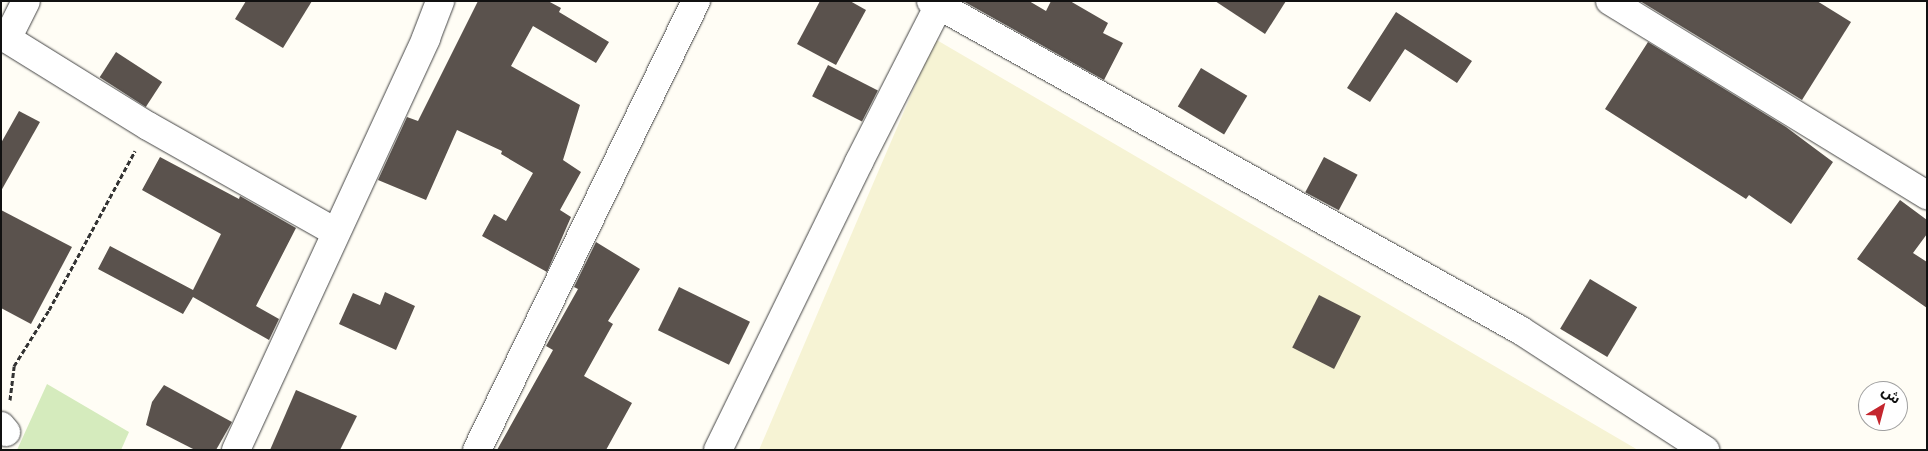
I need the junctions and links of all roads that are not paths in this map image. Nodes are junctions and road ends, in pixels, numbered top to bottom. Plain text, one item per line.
1 (26, 1) edge
2 (440, 1) edge
3 (696, 1) edge
4 (1610, 1) edge
5 (937, 3) edge
6 (4, 37) edge
7 (1927, 195) edge
8 (335, 232) junction
9 (236, 450) edge
10 (477, 450) edge
11 (718, 450) edge
12 (1705, 450) edge

1 - 6 street
2 - 8 street
3 - 10 street
4 - 7 street
5 - 11 street
5 - 12 street
6 - 8 street
8 - 9 street

